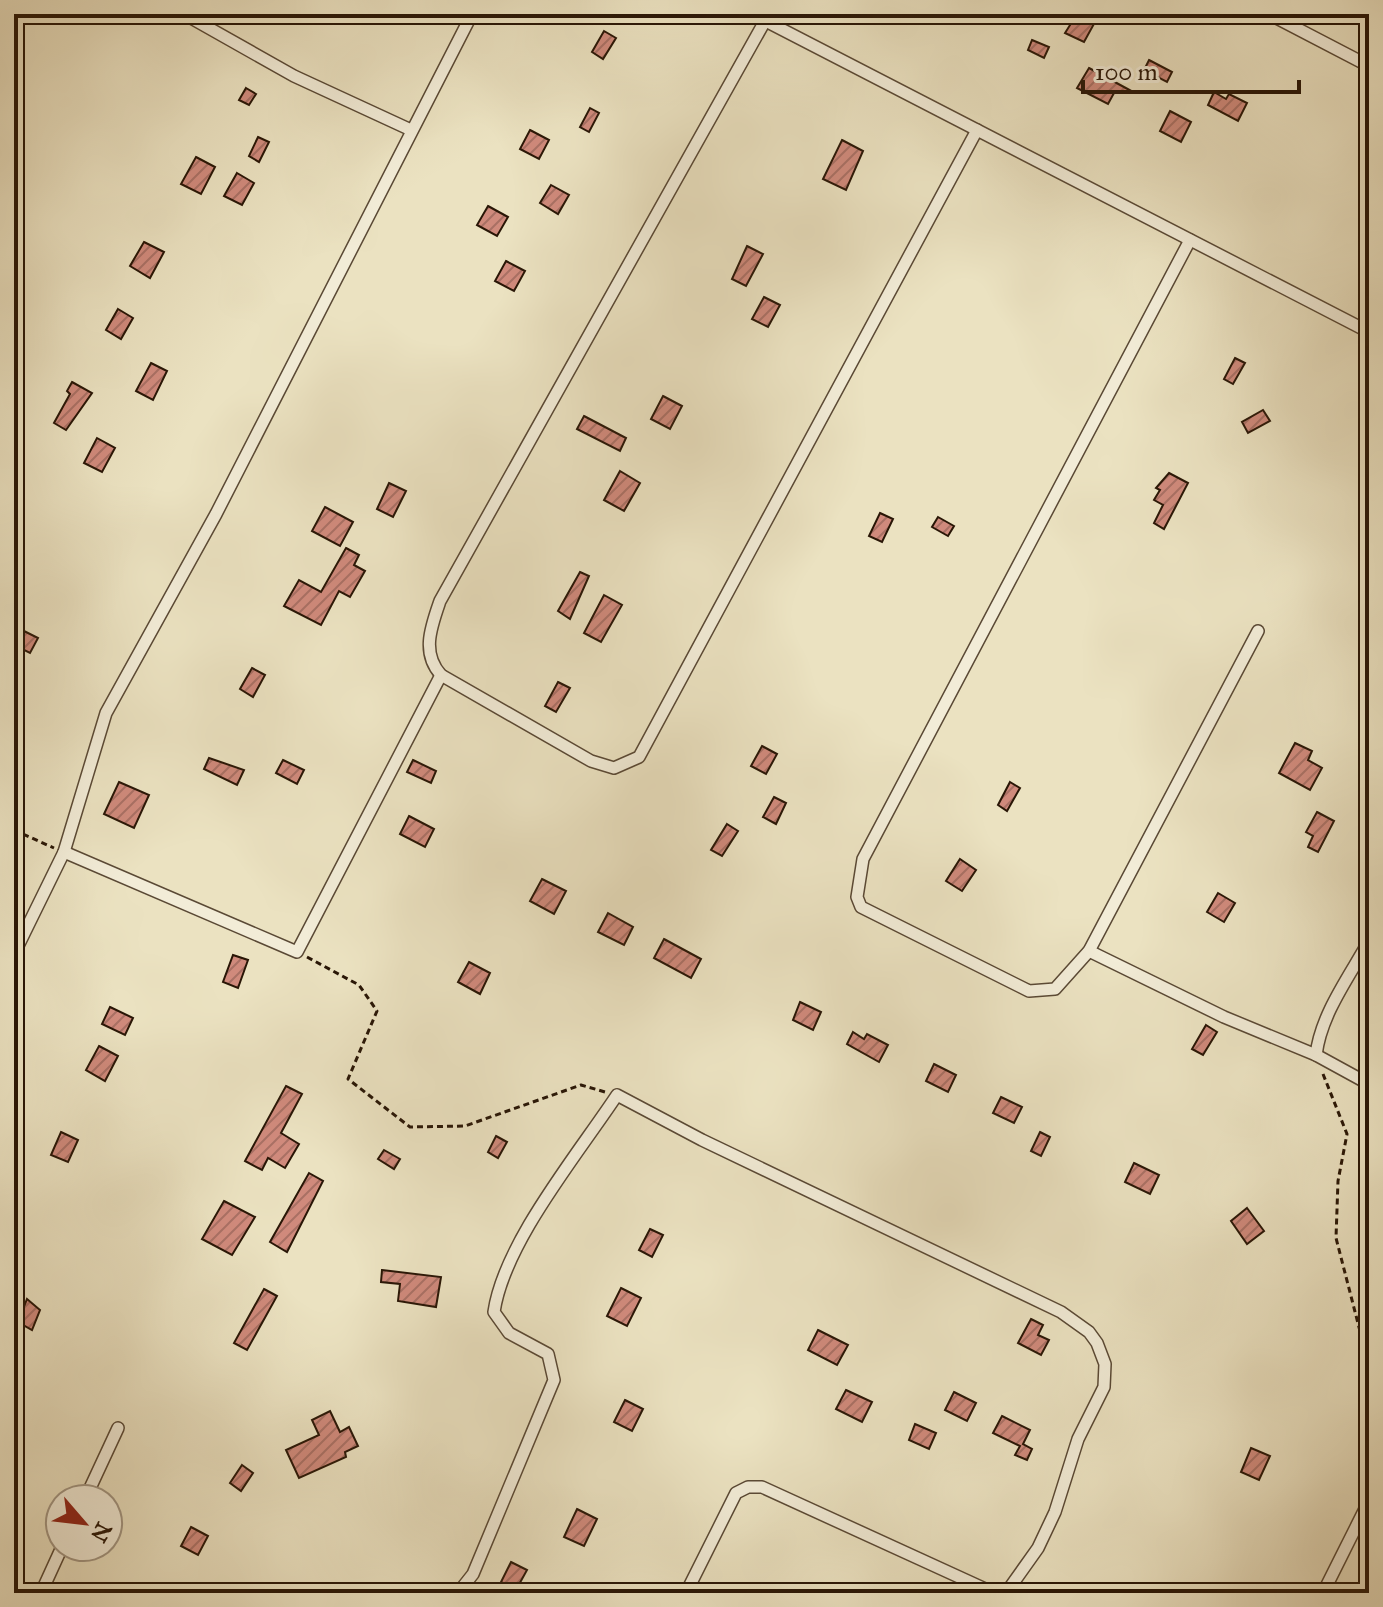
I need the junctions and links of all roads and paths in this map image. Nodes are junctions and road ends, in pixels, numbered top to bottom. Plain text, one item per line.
1 (184, 14) edge
2 (472, 14) edge
3 (752, 14) edge
4 (1269, 14) edge
5 (765, 21) junction
6 (1369, 66) edge
7 (411, 130) junction
8 (977, 130) junction
9 (1190, 240) junction
10 (1369, 332) edge
11 (1258, 631) dead end
12 (441, 675) junction
13 (14, 830) edge
14 (64, 852) junction
15 (1369, 941) edge
16 (1089, 951) junction
17 (297, 952) junction
18 (14, 954) edge
19 (1316, 1055) junction
20 (1369, 1084) edge
21 (617, 1095) junction
22 (1369, 1366) edge
23 (118, 1428) dead end
24 (92, 1483) edge
25 (1369, 1501) edge
26 (55, 1563) edge
27 (41, 1593) edge
28 (458, 1593) edge
29 (686, 1593) edge
30 (994, 1593) edge
31 (1006, 1593) edge
32 (1323, 1593) edge

1 - 7 street
2 - 7 street
3 - 5 street
4 - 6 street
5 - 8 street
5 - 12 street
7 - 14 street
8 - 9 street
8 - 12 street
9 - 10 street
9 - 16 street
11 - 16 street
12 - 17 street
13 - 14 path
14 - 17 street
14 - 18 street
15 - 19 street
16 - 19 street
17 - 21 path
19 - 20 street
19 - 22 path
21 - 28 street
21 - 31 street
23 - 24 street
25 - 32 street
26 - 27 street
29 - 30 street

